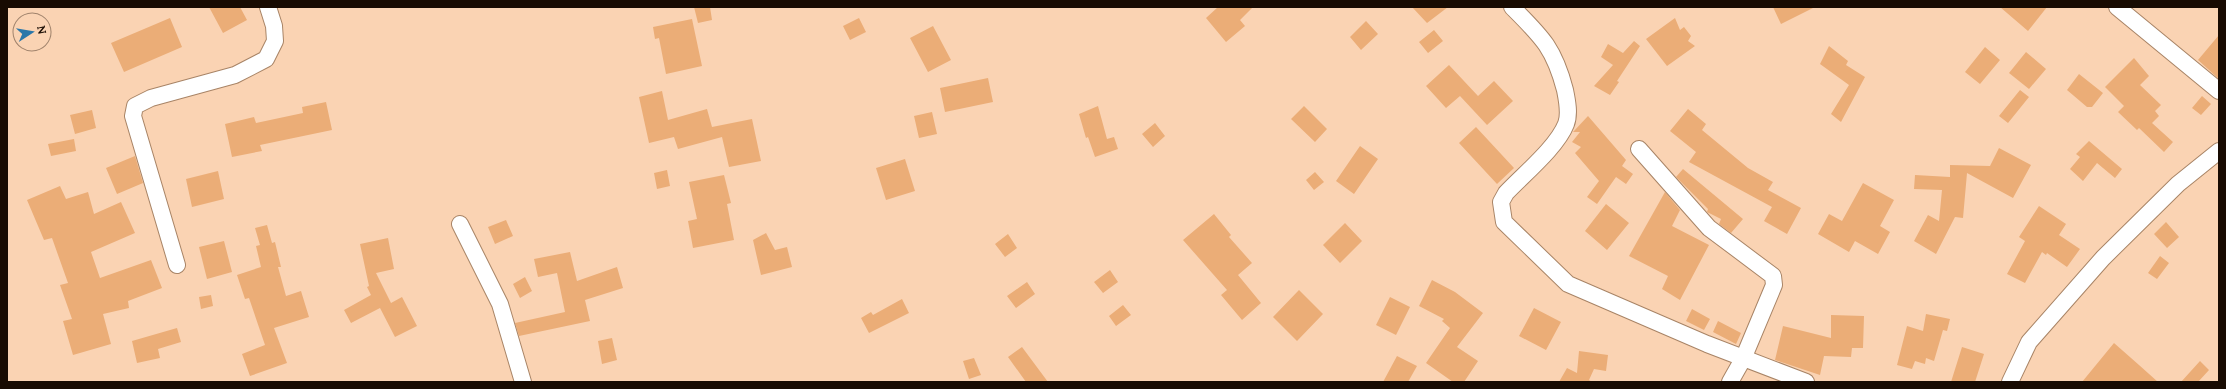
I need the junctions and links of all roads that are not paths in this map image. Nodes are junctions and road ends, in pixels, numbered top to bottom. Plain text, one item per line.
1 (268, 7) edge
2 (1512, 7) edge
3 (2117, 7) edge
4 (2219, 92) edge
5 (1639, 149) dead end
6 (2219, 151) edge
7 (460, 224) dead end
8 (177, 265) dead end
9 (1742, 359) junction
10 (523, 382) edge
11 (1730, 382) edge
12 (1806, 382) edge
13 (2010, 382) edge

1 - 8 street
2 - 9 street
3 - 4 street
5 - 9 street
6 - 13 street
7 - 10 street
9 - 11 street
9 - 12 street

